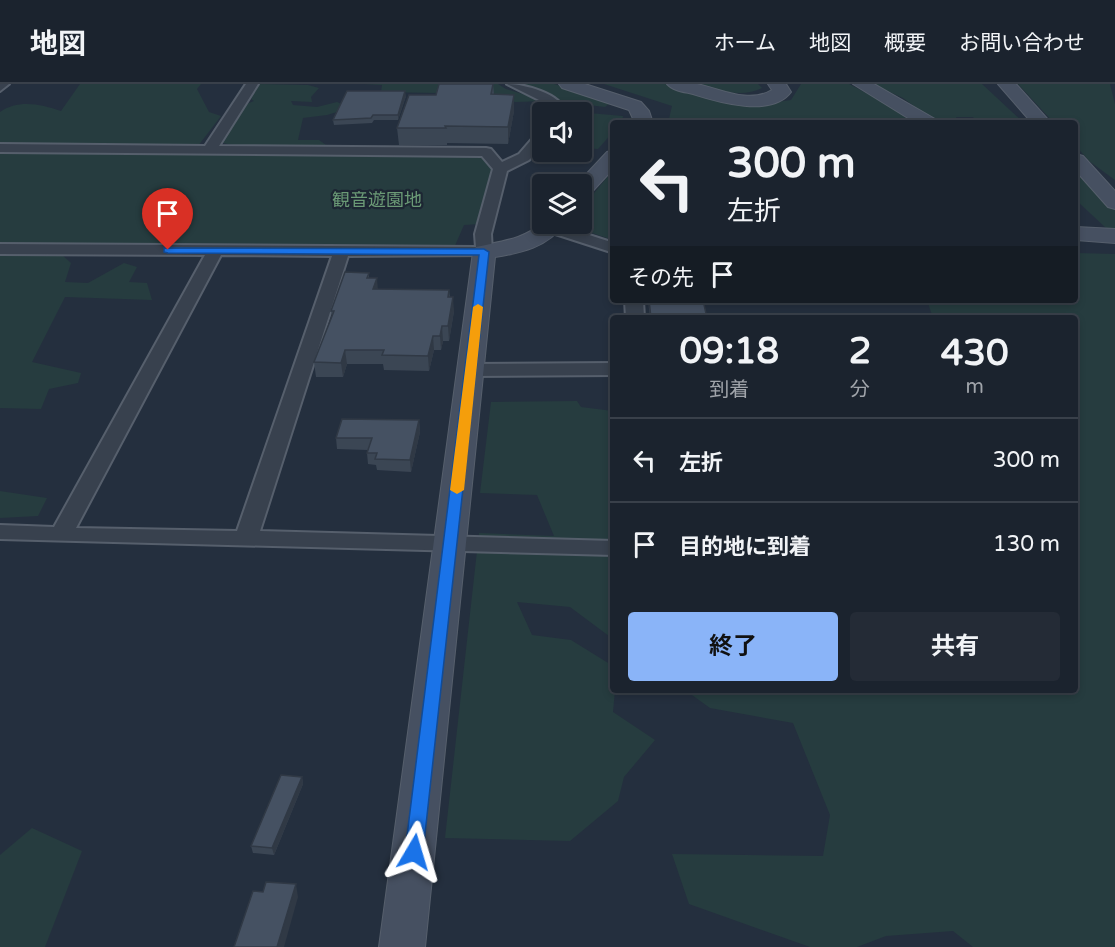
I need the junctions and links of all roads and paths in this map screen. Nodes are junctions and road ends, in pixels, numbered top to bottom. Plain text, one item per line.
1 (252, 84) edge
2 (513, 84) edge
3 (568, 84) edge
4 (676, 84) edge
5 (777, 84) edge
6 (862, 84) edge
7 (1007, 84) edge
8 (552, 102) edge
9 (643, 120) edge
10 (924, 120) edge
11 (1039, 120) edge
12 (0, 148) edge
13 (532, 148) edge
14 (209, 150) junction
15 (610, 160) edge
16 (1078, 162) edge
17 (500, 169) junction
18 (592, 180) edge
19 (1115, 203) edge
20 (540, 234) edge
21 (576, 234) edge
22 (1078, 234) edge
23 (1115, 236) edge
24 (610, 247) edge
25 (0, 249) edge
26 (216, 250) junction
27 (342, 251) junction
28 (484, 252) junction
29 (610, 369) edge
30 (471, 370) junction
31 (0, 532) edge
32 (61, 535) junction
33 (246, 537) junction
34 (451, 545) junction
35 (610, 548) edge
36 (402, 947) edge

1 - 14 street
2 - 8 street
3 - 9 street
4 - 5 street
6 - 10 street
7 - 11 street
12 - 14 street
13 - 17 street
14 - 17 street
15 - 18 street
16 - 19 street
17 - 28 street
20 - 28 street
21 - 24 street
22 - 23 street
25 - 26 street
26 - 27 street
26 - 32 street
27 - 28 street
27 - 33 street
28 - 30 street
29 - 30 street
30 - 34 street
31 - 32 street
32 - 33 street
33 - 34 street
34 - 35 street
34 - 36 street

